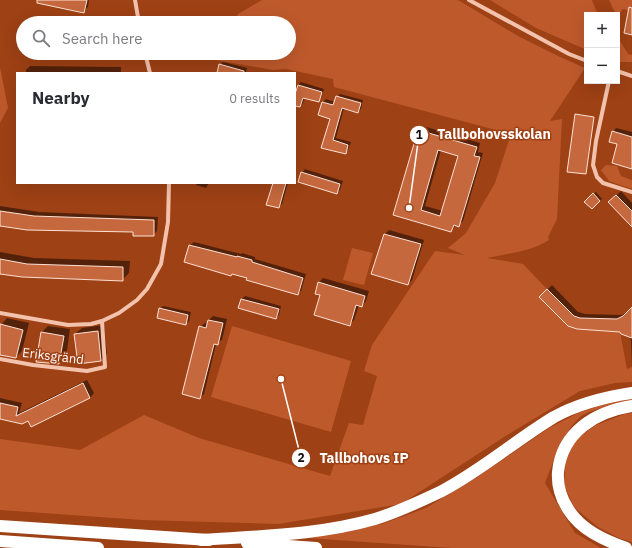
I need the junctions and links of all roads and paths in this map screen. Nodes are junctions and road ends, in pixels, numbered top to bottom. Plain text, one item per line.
1 (135, 0) edge
2 (469, 0) edge
3 (138, 16) edge
4 (147, 60) edge
5 (584, 60) edge
6 (150, 72) edge
7 (620, 72) edge
8 (632, 76) edge
9 (608, 84) edge
10 (169, 184) edge
11 (632, 192) edge
12 (0, 313) edge
13 (102, 321) junction
14 (0, 359) edge
15 (632, 393) edge
16 (632, 406) edge
17 (0, 526) edge
18 (201, 540) junction
19 (0, 541) edge
20 (98, 548) edge
21 (316, 548) edge
22 (626, 548) edge

1 - 3 street
2 - 5 street
4 - 6 street
7 - 8 street
9 - 11 street
10 - 13 street
12 - 13 street
13 - 14 street, Eriksgränd
15 - 18 highway
16 - 22 highway
17 - 18 highway
18 - 21 highway
19 - 20 highway

